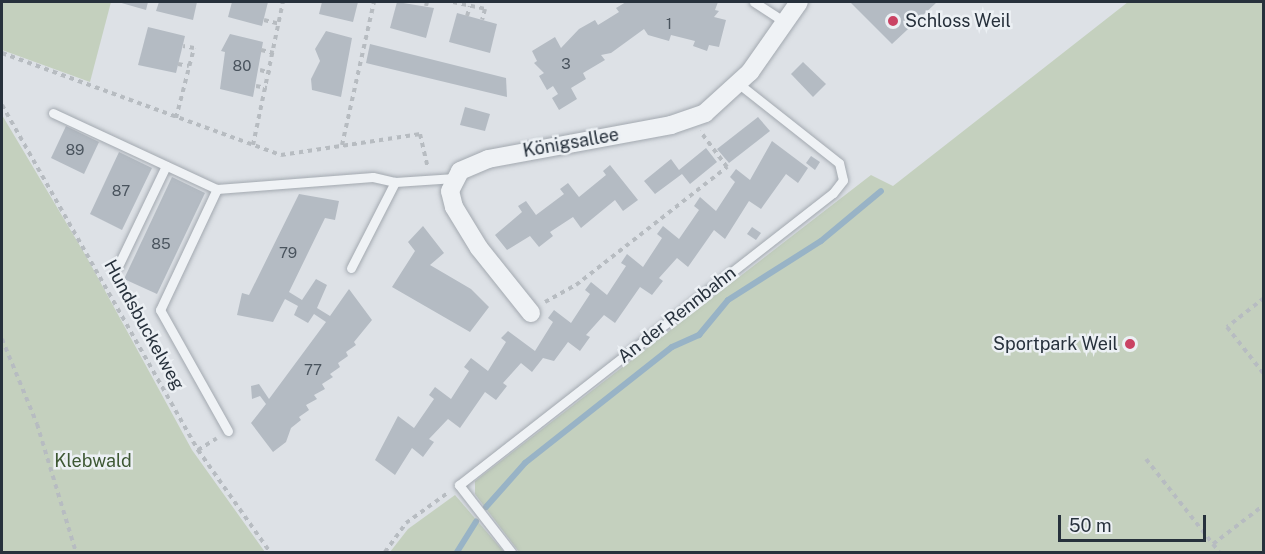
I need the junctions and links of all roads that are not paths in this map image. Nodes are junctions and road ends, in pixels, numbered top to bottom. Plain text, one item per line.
1 (754, 2) edge
2 (799, 2) edge
3 (785, 22) junction
4 (739, 84) junction
5 (52, 113) dead end
6 (166, 166) junction
7 (455, 178) junction
8 (395, 182) junction
9 (217, 189) junction
10 (118, 266) dead end
11 (351, 268) dead end
12 (531, 313) road end
13 (228, 431) road end
14 (511, 552) edge

1 - 3 lane
2 - 3 street, Königsallee
3 - 4 street, Königsallee
4 - 7 street, Königsallee
4 - 14 lane, An der Rennbahn
5 - 6 lane
6 - 9 lane
6 - 10 lane
7 - 8 lane
7 - 12 street
8 - 9 lane
8 - 11 lane
9 - 13 lane

